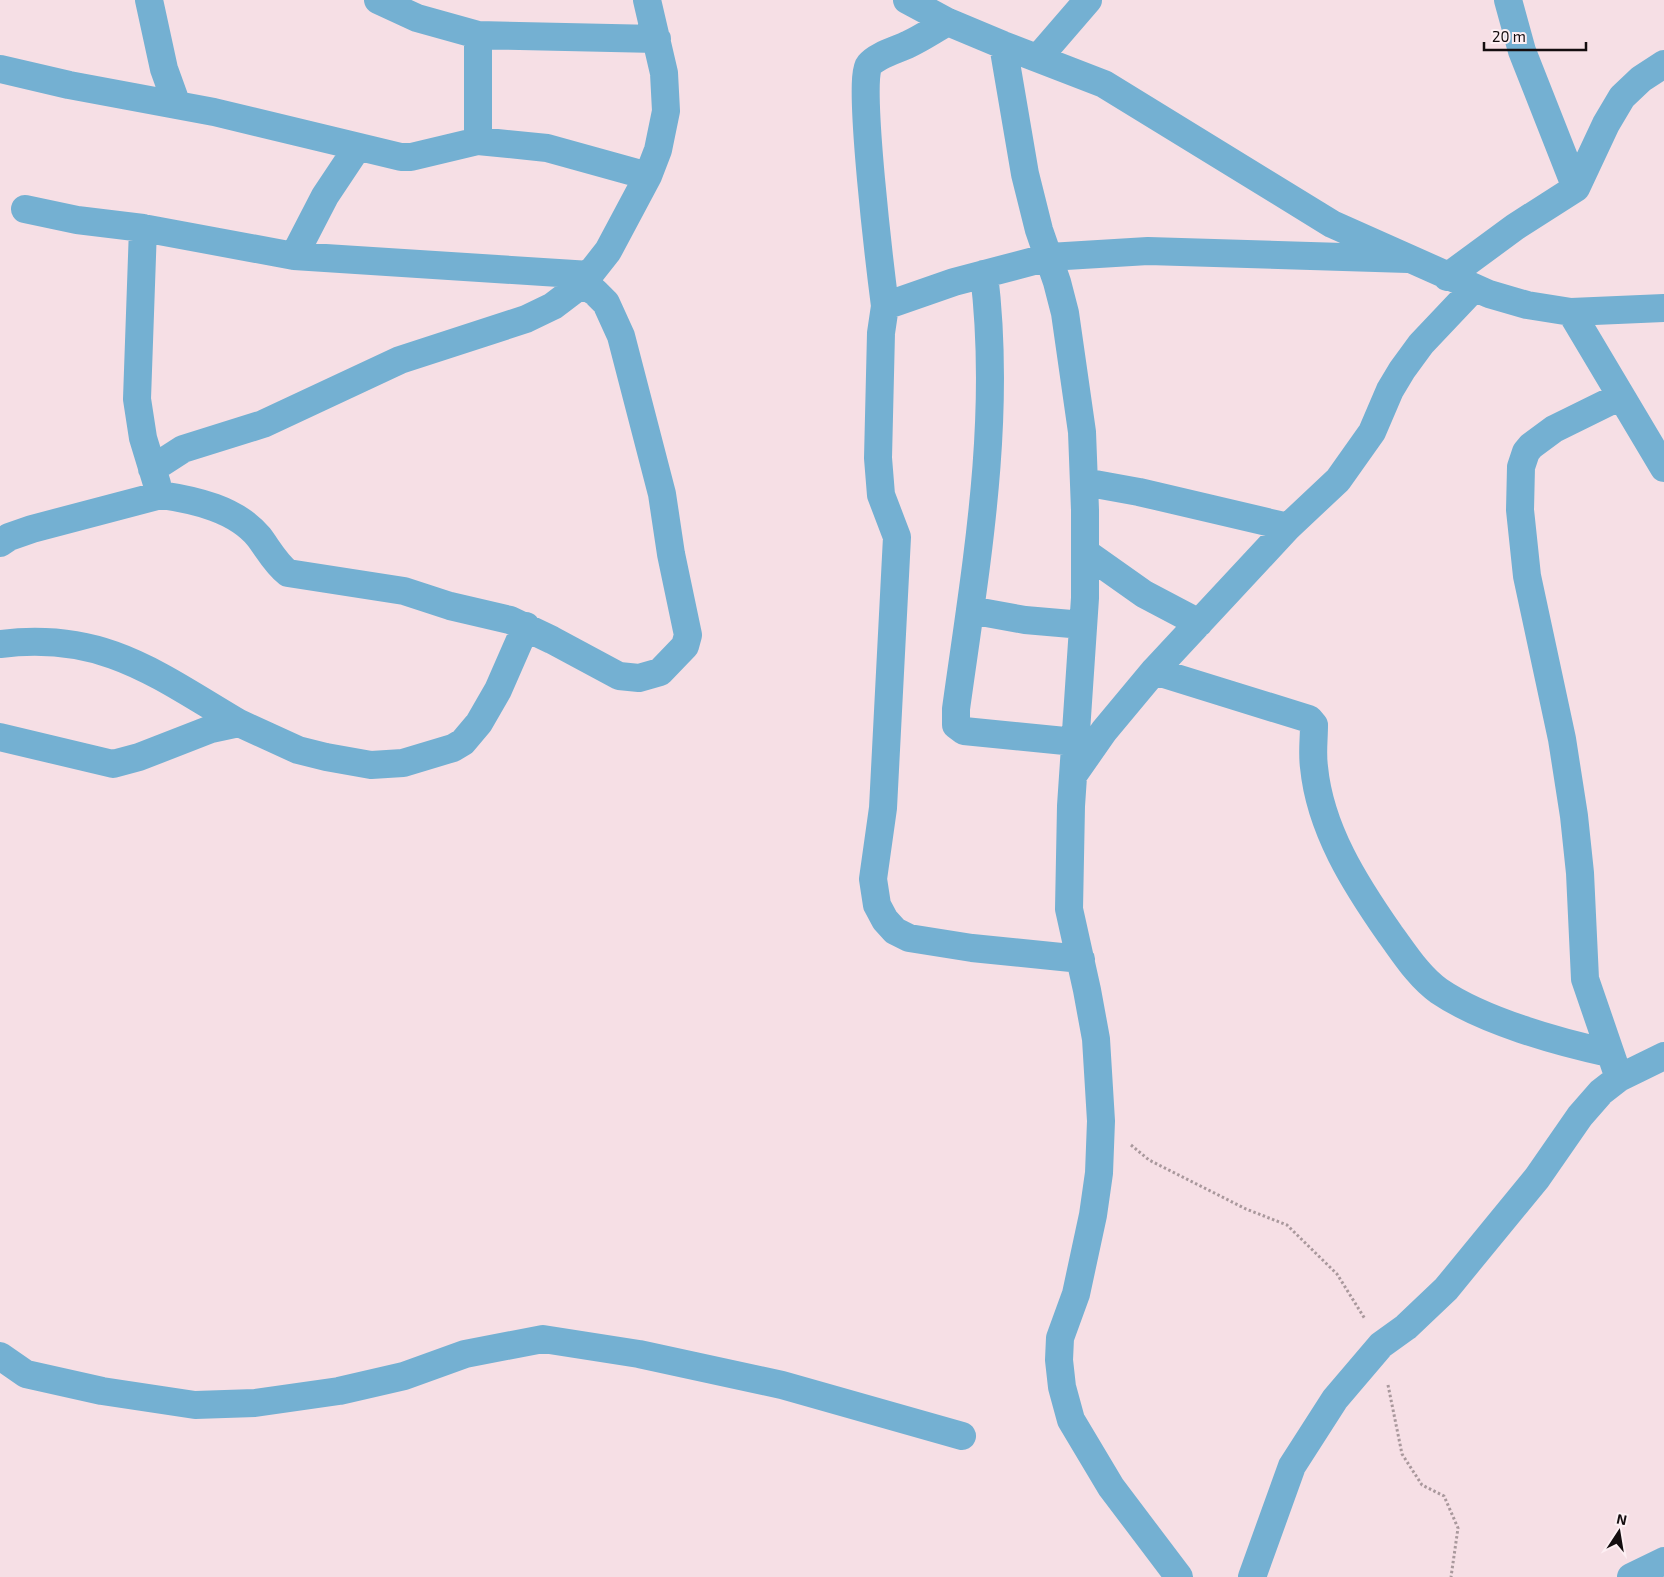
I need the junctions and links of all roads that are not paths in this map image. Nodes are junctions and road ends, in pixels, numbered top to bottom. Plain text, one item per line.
1 (149, 0) edge
2 (378, 0) edge
3 (647, 0) edge
4 (908, 0) edge
5 (1088, 0) edge
6 (1508, 0) edge
7 (948, 22) junction
8 (478, 35) junction
9 (657, 39) junction
10 (1003, 45) junction
11 (1038, 58) junction
12 (1664, 64) edge
13 (0, 69) edge
14 (177, 105) junction
15 (478, 141) junction
16 (356, 148) junction
17 (648, 176) junction
18 (1576, 188) junction
19 (24, 209) dead end
20 (143, 228) junction
21 (294, 256) junction
22 (1049, 257) junction
23 (1408, 259) junction
24 (984, 274) junction
25 (1447, 277) junction
26 (586, 279) junction
27 (1474, 288) junction
28 (885, 306) junction
29 (1664, 308) edge
30 (1571, 312) junction
31 (1621, 396) junction
32 (152, 468) junction
33 (1664, 468) edge
34 (1084, 482) junction
35 (161, 495) junction
36 (1288, 527) junction
37 (0, 543) edge
38 (1086, 553) junction
39 (970, 610) junction
40 (1199, 623) junction
41 (526, 626) junction
42 (1083, 626) junction
43 (0, 644) edge
44 (1154, 671) junction
45 (239, 723) junction
46 (0, 737) edge
47 (1076, 742) junction
48 (1074, 775) junction
49 (1081, 959) junction
50 (1609, 1053) junction
51 (1664, 1056) edge
52 (1619, 1078) junction
53 (0, 1356) edge
54 (962, 1436) dead end
55 (1664, 1561) edge
56 (1178, 1577) edge
57 (1252, 1577) edge
58 (1631, 1577) edge

1 - 14 street
2 - 8 street
3 - 9 street
4 - 7 street
5 - 11 street
6 - 18 street
7 - 10 street
7 - 28 street
8 - 9 street
8 - 15 street
9 - 17 street
10 - 11 street
10 - 22 street
11 - 23 street
12 - 18 street
13 - 14 street
14 - 16 street
15 - 16 street
15 - 17 street
16 - 21 street
17 - 26 street
18 - 25 street
19 - 20 street
20 - 21 street
20 - 32 street
21 - 26 street
22 - 23 street
22 - 24 street
22 - 34 street
23 - 25 street
24 - 28 street
24 - 39 street
25 - 27 street
26 - 32 street
26 - 41 street
27 - 30 street
27 - 36 street
28 - 49 street
29 - 30 street
30 - 31 street
31 - 33 street
31 - 50 street
32 - 35 street
34 - 36 street
34 - 38 street
35 - 37 street
35 - 41 street
36 - 40 street
38 - 40 street
38 - 42 street
39 - 42 street
39 - 47 street
40 - 44 street
41 - 45 street
42 - 47 street
43 - 45 street
44 - 48 street
44 - 50 street
45 - 46 street
47 - 48 street
48 - 49 street
49 - 56 street
50 - 52 street
51 - 52 street
52 - 57 street
53 - 54 street
55 - 58 street

